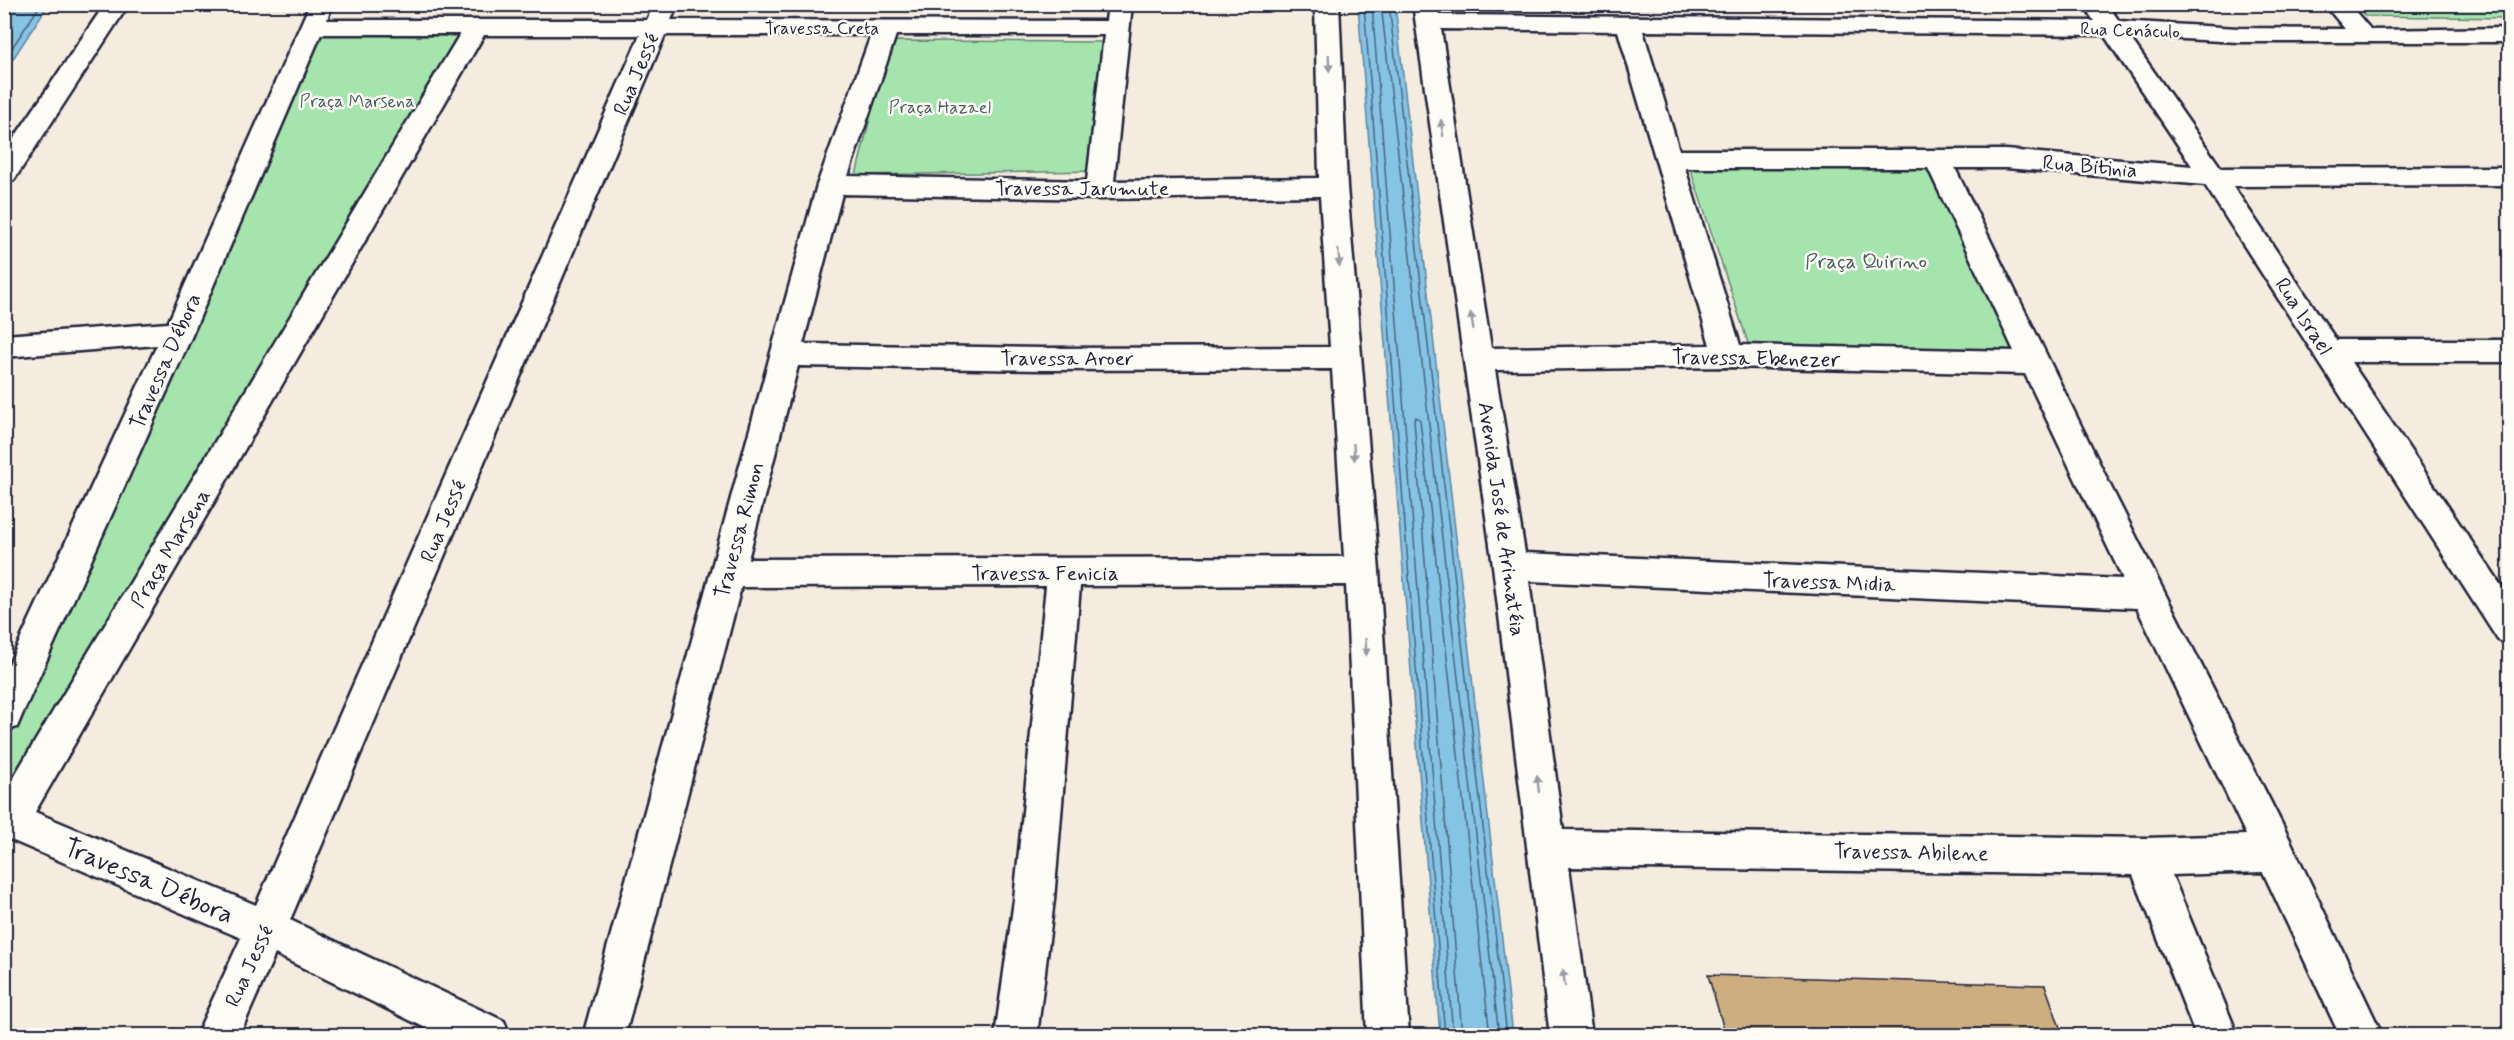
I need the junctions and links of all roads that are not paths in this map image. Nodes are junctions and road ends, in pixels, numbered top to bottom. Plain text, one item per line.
1 (117, 4) edge
2 (1327, 4) edge
3 (2095, 4) edge
4 (2336, 4) edge
5 (1426, 13) edge
6 (317, 16) edge
7 (661, 16) edge
8 (1118, 16) edge
9 (1628, 22) junction
10 (476, 28) junction
11 (886, 28) junction
12 (2112, 28) junction
13 (2510, 35) edge
14 (2364, 37) junction
15 (1670, 159) junction
16 (1938, 160) junction
17 (4, 174) edge
18 (2510, 176) edge
19 (2213, 177) junction
20 (831, 185) junction
21 (1333, 187) junction
22 (1100, 190) junction
23 (178, 333) junction
24 (4, 346) edge
25 (2326, 351) junction
26 (2510, 351) edge
27 (786, 355) junction
28 (1728, 356) junction
29 (1347, 358) junction
30 (1478, 359) junction
31 (2033, 363) junction
32 (1510, 566) junction
33 (1362, 571) junction
34 (727, 573) junction
35 (1064, 573) junction
36 (2147, 594) junction
37 (2510, 629) edge
38 (4, 715) edge
39 (7, 819) edge
40 (1546, 849) junction
41 (2276, 853) junction
42 (2145, 857) junction
43 (266, 929) junction
44 (218, 1035) edge
45 (489, 1035) edge
46 (604, 1035) edge
47 (1016, 1035) edge
48 (1388, 1035) edge
49 (1571, 1035) edge
50 (2217, 1035) edge
51 (2362, 1035) edge

1 - 17 street
2 -> 21 street
3 - 12 street, Rua Israel
4 - 14 street
5 - 9 street, Rua Cenáculo
30 -> 5 street, Avenida José de Arimatéia
6 - 10 street, Travessa Creta
6 - 23 street, Travessa Débora
7 - 10 street, Travessa Creta
7 - 11 street, Travessa Creta
7 - 43 street, Rua Jessé
8 - 11 street, Travessa Creta
8 - 22 street
9 - 12 street, Rua Cenáculo
9 - 15 street
10 - 39 street, Praça Marsena
11 - 20 street, Travessa Rimon
12 - 14 street, Rua Cenáculo
12 - 19 street, Rua Israel
13 - 14 street, Rua Cenáculo
15 - 16 street, Rua Bitinia
15 - 28 street
16 - 19 street, Rua Bitinia
16 - 31 street
18 - 19 street, Rua Bitinia
19 - 25 street, Rua Israel
20 - 22 street, Travessa Jarumute
20 - 27 street, Travessa Rimon
21 - 22 street, Travessa Jarumute
21 -> 29 street
23 - 24 street
23 - 38 street, Travessa Débora
25 - 26 street
25 - 37 street, Rua Israel
27 - 29 street, Travessa Aroer
27 - 34 street, Travessa Rimon
28 - 30 street, Travessa Ebenezer
28 - 31 street, Travessa Ebenezer
29 -> 33 street
30 - 32 street, Avenida José de Arimatéia
31 - 36 street
32 - 36 street, Travessa Midia
40 -> 32 street, Avenida José de Arimatéia
33 - 35 street, Travessa Fenicia
33 -> 48 street
34 - 35 street, Travessa Fenicia
34 - 46 street, Travessa Rimon
35 - 47 street
36 - 41 street
39 - 43 street, Travessa Débora
40 - 42 street, Travessa Abilene
49 -> 40 street, Avenida José de Arimatéia
41 - 42 street, Travessa Abilene
41 - 51 street
42 - 50 street
43 - 44 street, Rua Jessé
43 - 45 street, Travessa Débora

